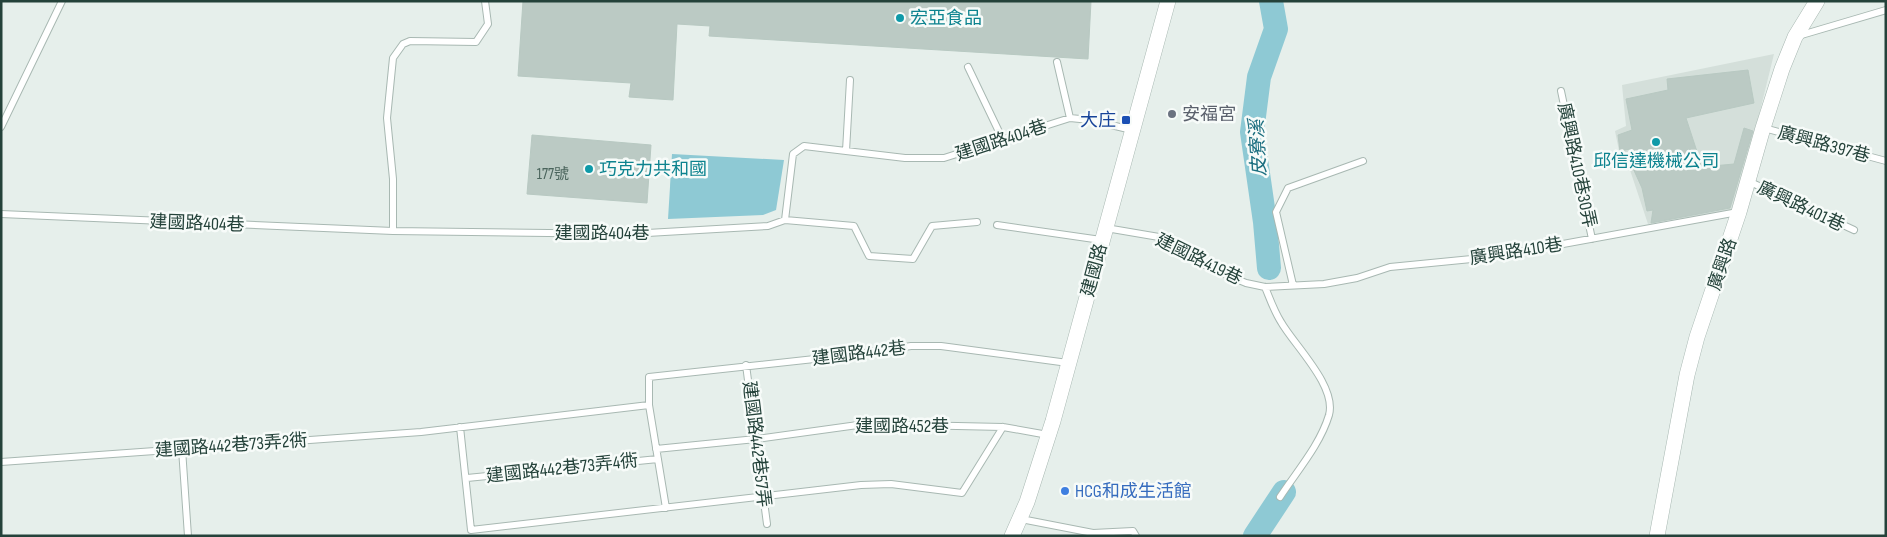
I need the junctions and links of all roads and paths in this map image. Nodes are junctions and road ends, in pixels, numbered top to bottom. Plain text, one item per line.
1 (62, 1) edge
2 (485, 1) edge
3 (1168, 1) edge
4 (1818, 1) edge
5 (1886, 10) edge
6 (1795, 37) junction
7 (1057, 62) dead end
8 (968, 67) dead end
9 (850, 80) dead end
10 (1561, 91) dead end
11 (1070, 118) junction
12 (1, 126) edge
13 (1763, 128) junction
14 (1132, 130) junction
15 (1002, 138) junction
16 (846, 151) junction
17 (1363, 161) dead end
18 (1886, 161) edge
19 (1748, 181) junction
20 (1739, 212) junction
21 (1, 214) edge
22 (785, 220) junction
23 (977, 222) dead end
24 (997, 225) dead end
25 (1854, 230) dead end
26 (393, 231) junction
27 (1103, 234) junction
28 (1592, 238) junction
29 (1293, 286) junction
30 (1265, 287) junction
31 (1069, 364) junction
32 (746, 365) junction
33 (649, 405) junction
34 (460, 427) junction
35 (1003, 427) junction
36 (1049, 435) junction
37 (756, 439) junction
38 (182, 449) junction
39 (656, 449) junction
40 (658, 459) junction
41 (1, 462) edge
42 (467, 478) junction
43 (764, 497) junction
44 (1280, 497) dead end
45 (666, 508) junction
46 (1021, 519) junction
47 (767, 524) dead end
48 (1093, 534) edge
49 (188, 536) edge
50 (1012, 536) edge
51 (1136, 536) edge
52 (1657, 536) edge

1 - 12 lane
2 - 26 lane
3 - 14 street, 建國路
4 - 6 street, 廣興路
5 - 6 lane
6 - 13 street, 廣興路
7 - 11 lane
8 - 15 lane
9 - 16 lane
10 - 28 lane, 廣興路410巷30弄
11 - 14 lane, 建國路404巷
11 - 15 lane, 建國路404巷
13 - 18 lane, 廣興路397巷
13 - 19 street, 廣興路
14 - 27 street, 建國路
15 - 16 lane, 建國路404巷
16 - 22 lane, 建國路404巷
17 - 29 lane
19 - 20 street, 廣興路
19 - 25 lane, 廣興路401巷
20 - 28 lane, 廣興路410巷
20 - 52 street, 廣興路
21 - 26 lane, 建國路404巷
22 - 23 lane
22 - 26 lane, 建國路404巷
24 - 27 lane, 建國路419巷
27 - 30 lane, 建國路419巷
27 - 31 street, 建國路
28 - 29 lane, 廣興路410巷
29 - 30 lane, 建國路419巷
30 - 44 lane
31 - 32 lane, 建國路442巷
31 - 36 street, 建國路
32 - 33 lane, 建國路442巷
32 - 37 lane, 建國路442巷57弄
33 - 34 lane, 建國路442巷73弄2衖
33 - 39 lane
34 - 38 lane, 建國路442巷73弄2衖
34 - 42 lane
35 - 36 lane, 建國路452巷
35 - 37 lane, 建國路452巷
35 - 43 lane
36 - 46 street, 建國路
37 - 39 lane, 建國路452巷
37 - 43 lane, 建國路442巷57弄
38 - 41 lane, 建國路442巷73弄2衖
38 - 49 lane
39 - 40 lane
40 - 42 lane, 建國路442巷73弄4衖
40 - 45 lane
42 - 45 lane
43 - 45 lane
43 - 47 lane, 建國路442巷57弄
46 - 48 lane
46 - 50 street, 建國路
48 - 51 lane

